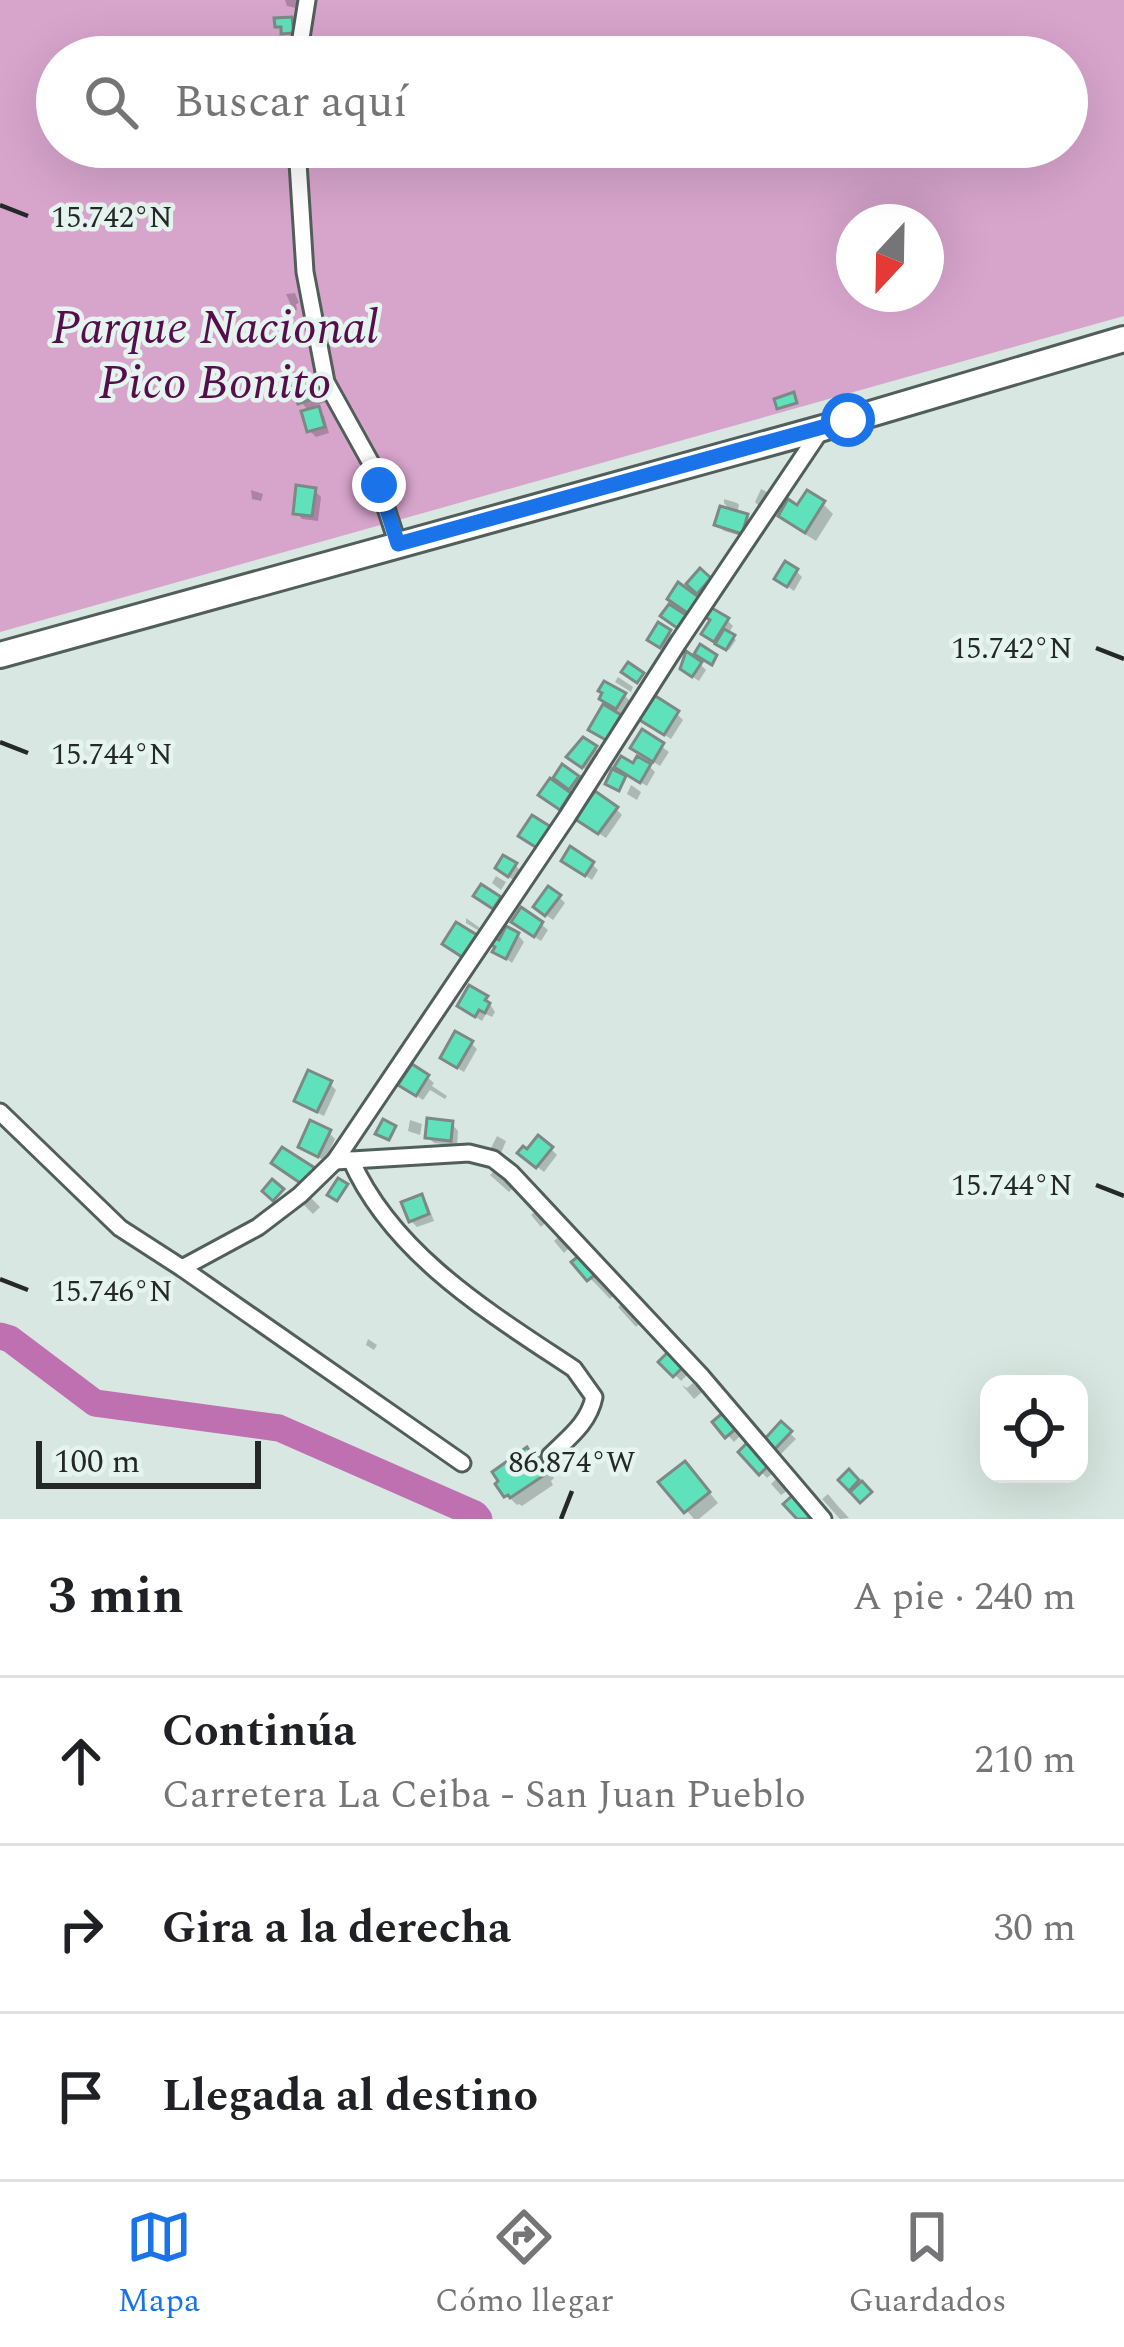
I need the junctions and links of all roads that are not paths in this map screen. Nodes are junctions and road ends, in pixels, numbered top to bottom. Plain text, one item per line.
1 (307, 0) edge
2 (301, 36) edge
3 (298, 168) edge
4 (1124, 339) edge
5 (823, 428) junction
6 (398, 544) junction
7 (0, 655) edge
8 (0, 1112) edge
9 (343, 1160) junction
10 (182, 1268) junction
11 (550, 1456) dead end
12 (462, 1463) dead end
13 (823, 1519) edge

1 - 2 street
3 - 6 street
4 - 5 main road
5 - 6 main road
5 - 9 street
6 - 7 main road
8 - 10 street
9 - 10 street
9 - 11 street
9 - 13 street
10 - 12 street

